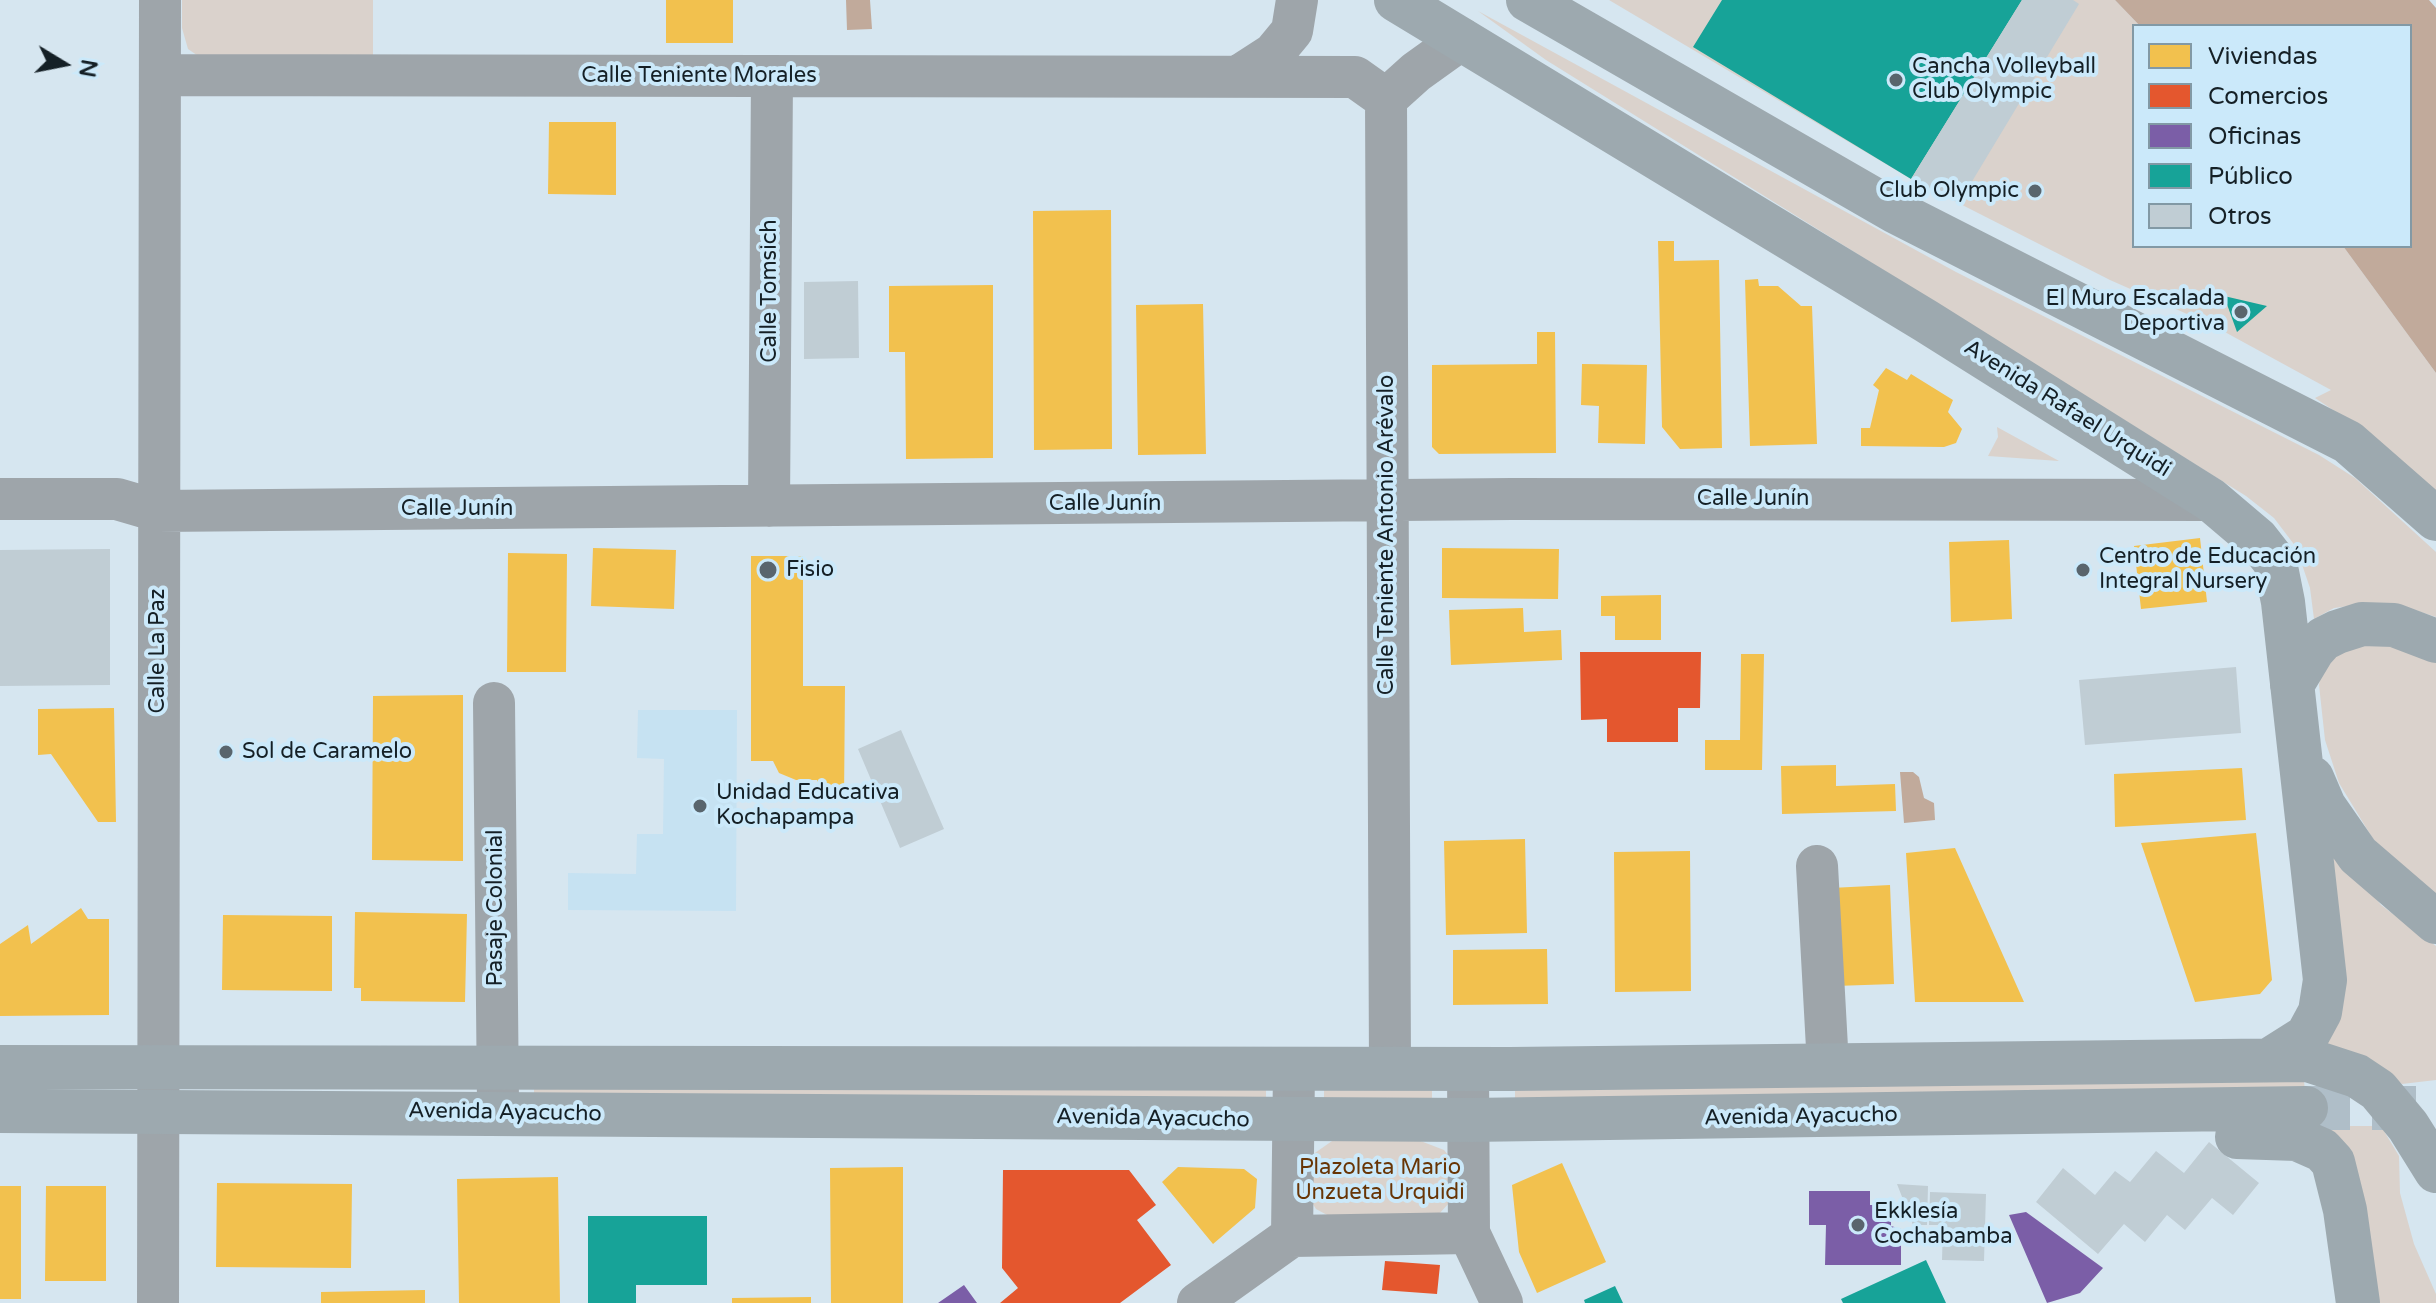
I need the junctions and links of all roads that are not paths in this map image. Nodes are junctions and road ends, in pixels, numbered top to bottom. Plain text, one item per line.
1 (160, 0) edge
2 (1297, 0) edge
3 (1396, 0) edge
4 (1528, 0) edge
5 (1462, 39) junction
6 (160, 75) junction
7 (772, 76) junction
8 (1239, 76) junction
9 (1386, 99) junction
10 (0, 499) edge
11 (2211, 500) junction
12 (1388, 502) junction
13 (769, 506) junction
14 (158, 511) junction
15 (2436, 519) edge
16 (2436, 641) edge
17 (2292, 685) junction
18 (494, 703) dead end
19 (2300, 750) junction
20 (1817, 866) dead end
21 (2436, 922) edge
22 (2269, 1060) junction
23 (158, 1066) junction
24 (1828, 1066) junction
25 (0, 1067) edge
26 (497, 1067) junction
27 (834, 1068) junction
28 (1294, 1069) junction
29 (1390, 1069) junction
30 (1468, 1069) junction
31 (2306, 1108) tunnel mouth
32 (157, 1110) junction
33 (0, 1111) edge
34 (498, 1113) junction
35 (1987, 1115) junction
36 (834, 1116) junction
37 (1293, 1120) junction
38 (1469, 1120) junction
39 (2436, 1171) edge
40 (1469, 1233) junction
41 (1292, 1236) junction
42 (158, 1303) edge
43 (1198, 1303) edge
44 (1502, 1303) edge
45 (2358, 1303) edge

1 - 6 street, Calle La Paz
2 - 8 street
3 - 5 main road, Avenida Rafael Urquidi
4 - 15 main road
5 - 9 street
5 - 11 main road, Avenida Rafael Urquidi
6 - 7 street, Calle Teniente Morales
6 - 14 street, Calle La Paz
7 - 8 street, Calle Teniente Morales
7 - 13 street, Calle Tomsich
8 - 9 street, Calle Teniente Morales
9 - 12 street, Calle Teniente Antonio Arévalo
10 - 14 street, Calle Junín
11 - 12 street, Calle Junín
11 - 17 main road, Avenida Rafael Urquidi
12 - 13 street, Calle Junín
12 - 29 street, Calle Teniente Antonio Arévalo
13 - 14 street, Calle Junín
14 - 23 street, Calle La Paz
16 - 17 main road
17 - 19 main road, Avenida Rafael Urquidi
18 - 26 street, Pasaje Colonial
19 - 21 main road
19 - 22 main road, Avenida Rafael Urquidi
20 - 24 street
22 - 24 main road, Avenida Ayacucho
22 - 39 main road, Avenida Ayacucho
23 - 25 main road, Avenida Ayacucho
23 - 26 main road, Avenida Ayacucho
23 - 32 street, Calle La Paz
24 - 30 main road, Avenida Ayacucho
26 - 27 main road, Avenida Ayacucho
26 - 34 street, Pasaje Colonial
27 - 28 main road, Avenida Ayacucho
27 - 36 main road
28 - 29 main road, Avenida Ayacucho
28 - 37 street
29 - 30 main road, Avenida Ayacucho
30 - 38 street
31 - 35 main road, Avenida Ayacucho
32 - 33 main road, Avenida Ayacucho
32 - 34 main road, Avenida Ayacucho
32 - 42 street, Calle La Paz
34 - 36 main road, Avenida Ayacucho
35 - 38 main road, Avenida Ayacucho
35 - 45 main road
36 - 37 main road, Avenida Ayacucho
37 - 38 main road, Avenida Ayacucho
37 - 41 street
38 - 40 street
40 - 41 street
40 - 44 street
41 - 43 street

